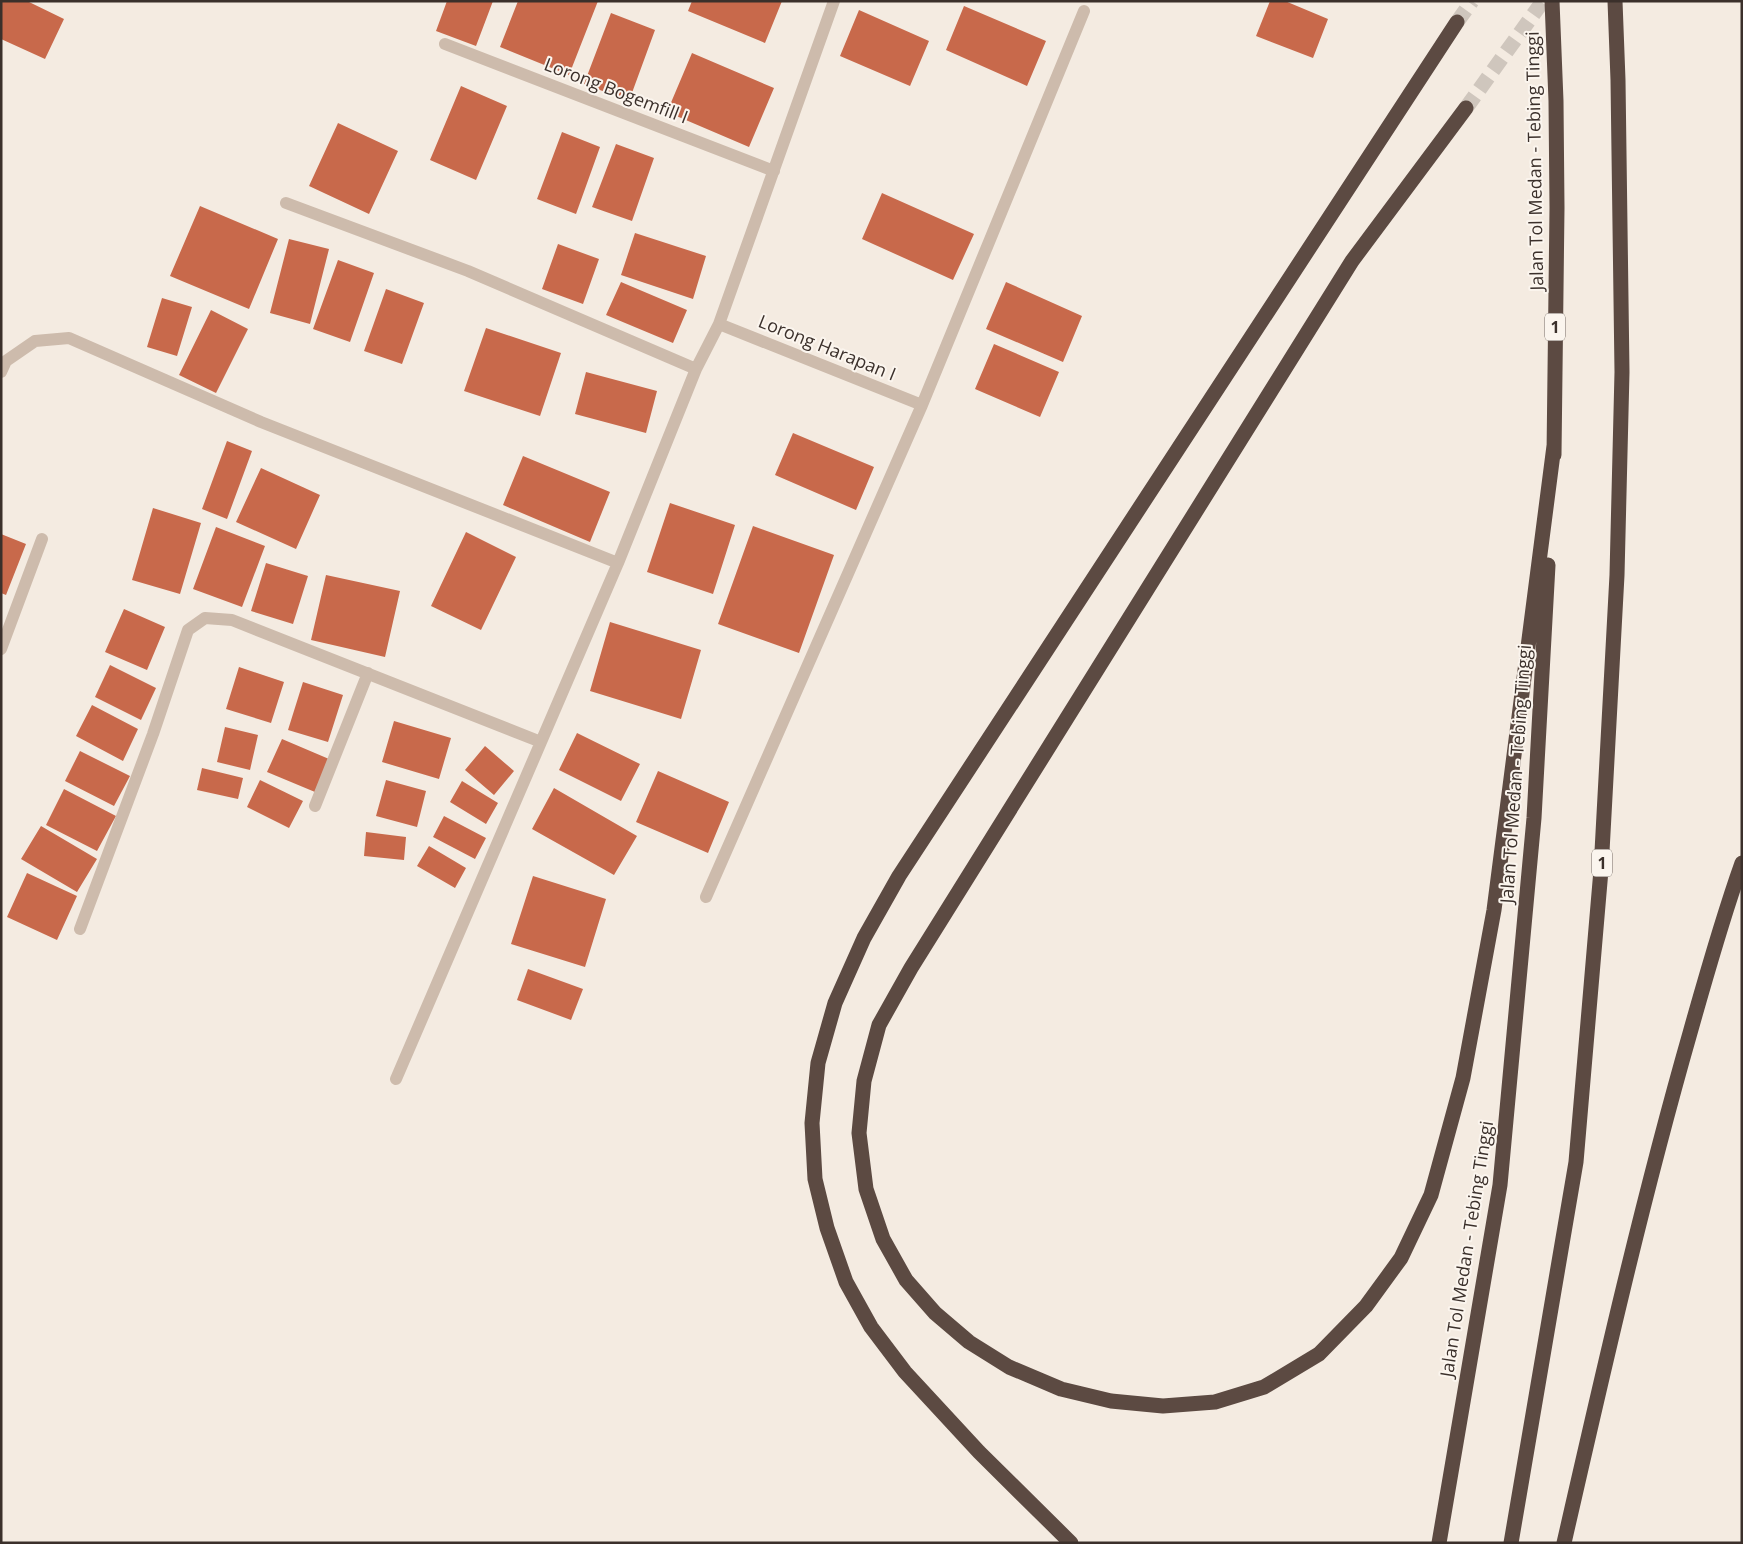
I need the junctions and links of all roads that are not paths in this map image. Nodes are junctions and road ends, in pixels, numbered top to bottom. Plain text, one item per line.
1 (834, 1) edge
2 (1552, 1) edge
3 (1615, 1) edge
4 (1084, 11) dead end
5 (1457, 22) tunnel mouth
6 (445, 44) dead end
7 (1466, 108) tunnel mouth
8 (774, 171) junction
9 (286, 203) dead end
10 (719, 324) junction
11 (696, 370) junction
12 (1, 372) edge
13 (922, 405) junction
14 (1554, 446) junction
15 (42, 539) dead end
16 (618, 563) junction
17 (1, 649) edge
18 (368, 674) junction
19 (541, 742) junction
20 (315, 806) dead end
21 (1742, 863) edge
22 (706, 897) dead end
23 (80, 929) dead end
24 (396, 1079) dead end
25 (1071, 1543) edge
26 (1439, 1543) edge
27 (1511, 1543) edge
28 (1564, 1543) edge

1 - 8 street
2 - 14 highway, Jalan Tol Medan - Tebing Tinggi / 1
3 - 27 highway, 1
4 - 13 street
5 - 25 highway
6 - 8 street, Lorong Bogemfill I
7 - 14 highway
8 - 10 street
9 - 11 street
10 - 11 street
10 - 13 street, Lorong Harapan I
11 - 16 street
12 - 16 street
13 - 22 street
14 - 26 highway, Jalan Tol Medan - Tebing Tinggi / 1
15 - 17 street
16 - 19 street
18 - 19 street
18 - 20 street
18 - 23 street
19 - 24 street
21 - 28 highway

